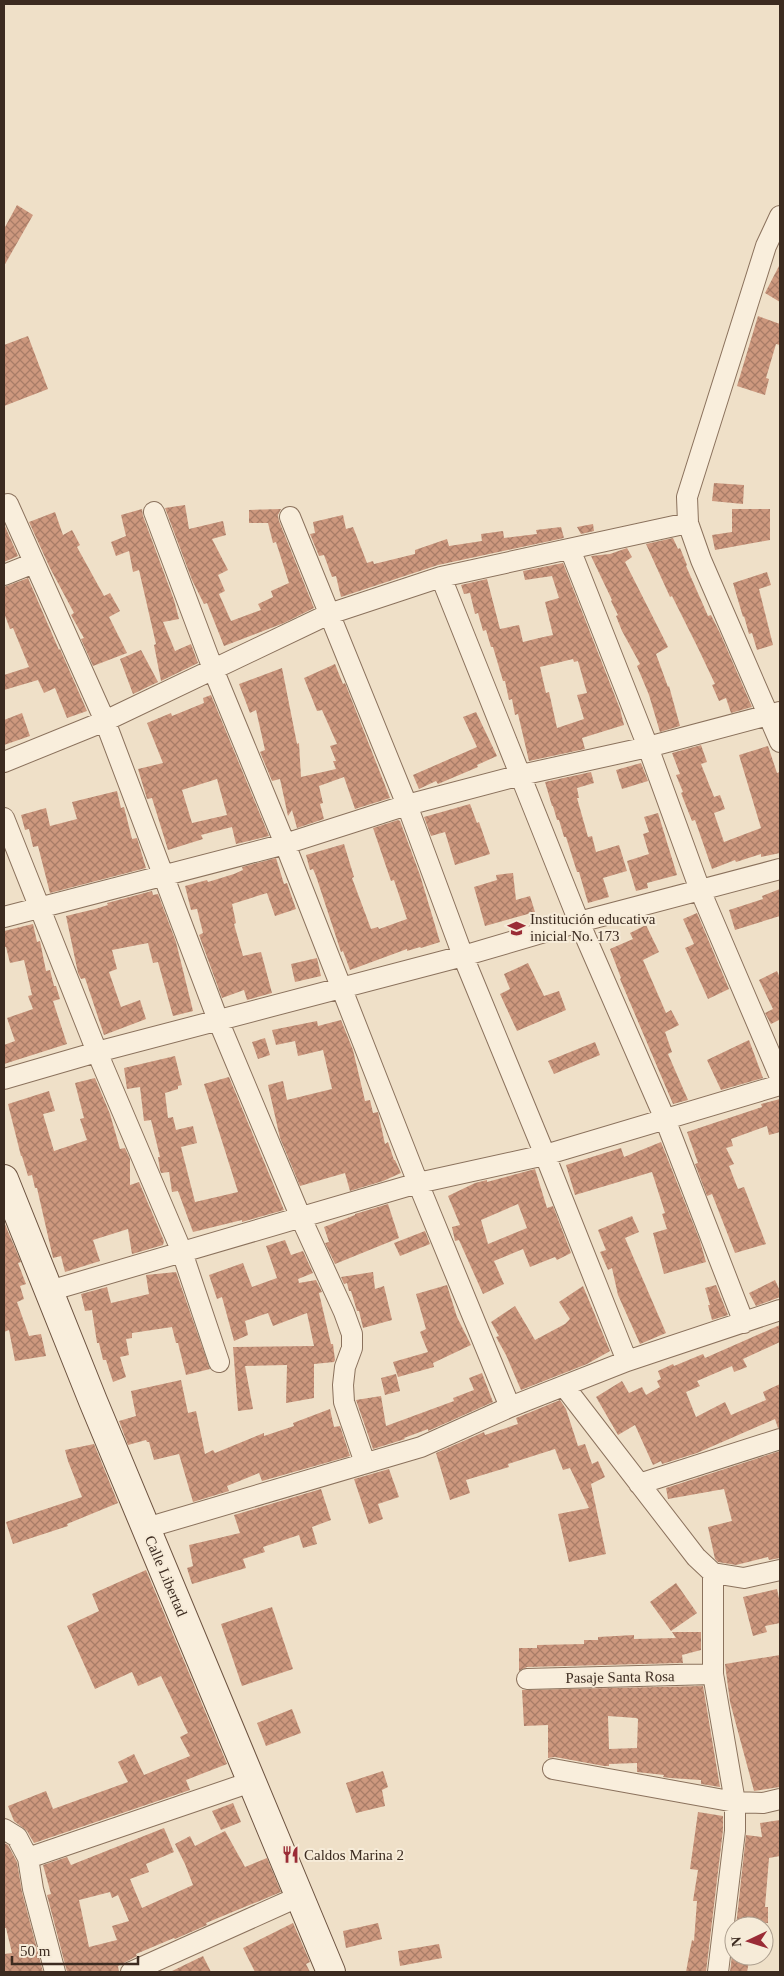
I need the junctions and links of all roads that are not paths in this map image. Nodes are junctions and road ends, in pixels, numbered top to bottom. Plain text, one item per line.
1 (780, 216) edge
2 (8, 504) dead end
3 (154, 512) dead end
4 (290, 517) dead end
5 (688, 523) junction
6 (570, 549) junction
7 (34, 563) junction
8 (4, 575) edge
9 (441, 577) junction
10 (329, 614) junction
11 (213, 669) junction
12 (775, 714) edge
13 (105, 721) junction
14 (780, 742) edge
15 (648, 747) junction
16 (4, 762) edge
17 (521, 775) junction
18 (407, 805) junction
19 (4, 818) edge
20 (285, 844) junction
21 (780, 869) edge
22 (165, 876) junction
23 (700, 890) junction
24 (39, 907) junction
25 (4, 917) edge
26 (579, 922) junction
27 (463, 956) junction
28 (341, 988) junction
29 (218, 1020) junction
30 (97, 1052) junction
31 (780, 1077) edge
32 (4, 1079) edge
33 (780, 1085) edge
34 (665, 1120) junction
35 (545, 1155) junction
36 (4, 1179) edge
37 (418, 1182) junction
38 (301, 1218) junction
39 (182, 1252) junction
40 (48, 1291) junction
41 (780, 1310) edge
42 (744, 1323) junction
43 (627, 1361) junction
44 (219, 1362) dead end
45 (564, 1386) junction
46 (510, 1407) junction
47 (780, 1439) edge
48 (365, 1464) junction
49 (639, 1484) junction
50 (146, 1528) junction
51 (780, 1570) edge
52 (713, 1573) junction
53 (713, 1674) junction
54 (528, 1679) dead end
55 (553, 1770) dead end
56 (251, 1782) junction
57 (780, 1799) edge
58 (735, 1802) junction
59 (4, 1829) edge
60 (28, 1858) junction
61 (298, 1896) junction
62 (55, 1972) edge
63 (131, 1972) edge
64 (330, 1972) edge
65 (718, 1972) edge

1 - 5 street
2 - 7 street
3 - 11 street
4 - 10 street
5 - 6 street
5 - 12 street
6 - 9 street
6 - 15 street
7 - 8 street
7 - 13 street
9 - 10 street
9 - 17 street
10 - 11 street
10 - 18 street
11 - 13 street
11 - 20 street
12 - 14 street
12 - 15 street
13 - 16 street
13 - 22 street
15 - 17 street
15 - 23 street
17 - 18 street
17 - 26 street
18 - 20 street
18 - 27 street
19 - 24 street
20 - 22 street
20 - 28 street
21 - 23 street
22 - 24 street
22 - 29 street
23 - 26 street
23 - 31 street
24 - 25 street
24 - 30 street
26 - 27 street
26 - 34 street
27 - 28 street
27 - 35 street
28 - 29 street
28 - 37 street
29 - 30 street
29 - 38 street
30 - 32 street
30 - 39 street
33 - 34 street
34 - 35 street
34 - 42 street
35 - 37 street
35 - 43 street
36 - 40 street, Calle Libertad
37 - 38 street
37 - 46 street
38 - 39 street
38 - 48 street
39 - 40 street
39 - 44 street
40 - 50 street, Calle Libertad
41 - 42 street
42 - 43 street
43 - 45 street
45 - 46 street
45 - 49 street
46 - 48 street
47 - 49 street
48 - 50 street
49 - 52 street
50 - 56 street, Calle Libertad
51 - 52 street
52 - 53 street
53 - 54 street, Pasaje Santa Rosa
53 - 58 street
55 - 58 street
56 - 60 street
56 - 61 street, Calle Libertad
57 - 58 street
58 - 65 street
59 - 60 street
60 - 62 street
61 - 63 street
61 - 64 street, Calle Libertad

